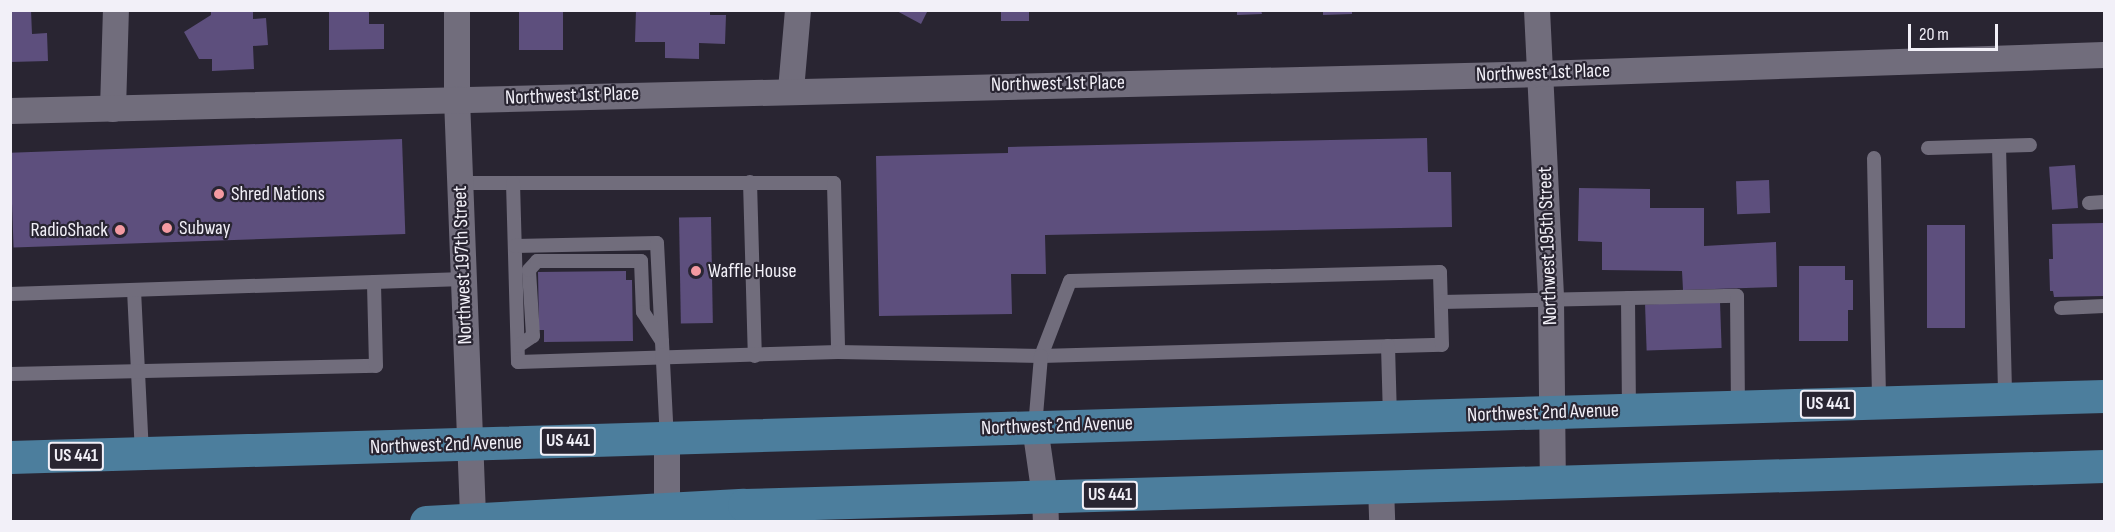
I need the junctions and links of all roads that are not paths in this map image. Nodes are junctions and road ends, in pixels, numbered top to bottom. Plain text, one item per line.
1 (116, 10) edge
2 (457, 10) edge
3 (798, 10) edge
4 (1537, 10) edge
5 (2104, 55) edge
6 (1541, 74) junction
7 (791, 90) junction
8 (457, 99) junction
9 (113, 110) junction
10 (10, 111) edge
11 (2030, 145) dead end
12 (1999, 146) junction
13 (1928, 148) dead end
14 (1874, 158) dead end
15 (750, 182) junction
16 (460, 183) junction
17 (513, 183) junction
18 (2104, 202) edge
19 (2089, 203) dead end
20 (515, 246) junction
21 (464, 279) junction
22 (374, 282) junction
23 (134, 290) junction
24 (10, 294) edge
25 (1628, 298) junction
26 (1551, 300) junction
27 (1442, 302) junction
28 (2104, 306) edge
29 (2061, 308) dead end
30 (663, 343) junction
31 (518, 346) junction
32 (1388, 346) junction
33 (838, 352) junction
34 (755, 356) junction
35 (1041, 356) junction
36 (664, 359) junction
37 (136, 371) junction
38 (10, 374) edge
39 (2104, 396) edge
40 (2005, 399) junction
41 (1879, 403) junction
42 (1738, 407) junction
43 (1629, 410) junction
44 (1552, 413) junction
45 (1390, 417) junction
46 (1035, 427) junction
47 (667, 438) junction
48 (470, 444) junction
49 (142, 454) junction
50 (10, 458) edge
51 (2104, 466) edge
52 (1553, 481) junction
53 (1381, 487) junction
54 (1046, 509) edge
55 (667, 515) edge
56 (473, 519) junction
57 (426, 522) edge
58 (1382, 522) edge

1 - 9 street
2 - 8 street, Northwest 197th Street
3 - 7 street
4 - 6 street, Northwest 195th Street
5 - 6 street, Northwest 1st Place
6 - 7 street, Northwest 1st Place
6 - 26 street, Northwest 195th Street
7 - 8 street, Northwest 1st Place
8 - 9 street, Northwest 1st Place
8 - 16 street, Northwest 197th Street
9 - 10 street, Northwest 1st Place
11 - 12 lane
12 - 13 lane
12 - 40 lane
14 - 41 lane
15 - 17 lane
15 - 33 lane
15 - 34 lane
16 - 17 lane
16 - 21 street, Northwest 197th Street
17 - 20 lane
18 - 19 lane
20 - 30 lane
20 - 31 lane
21 - 22 lane
21 - 48 street, Northwest 197th Street
22 - 23 lane
22 - 37 lane
23 - 24 lane
23 - 37 lane
25 - 26 lane
25 - 42 lane
25 - 43 lane
26 - 27 lane
26 - 44 street, Northwest 195th Street
27 - 32 lane
27 - 35 lane
28 - 29 lane
30 - 31 lane
30 - 36 lane
31 - 36 lane
32 - 35 lane
32 - 45 lane
33 - 34 lane
33 - 35 lane
34 - 36 lane
35 - 46 lane
36 - 47 lane
37 - 38 lane
37 - 49 lane
39 - 40 main road, Northwest 2nd Avenue / US 441
40 - 41 main road, Northwest 2nd Avenue / US 441
41 - 42 main road, Northwest 2nd Avenue / US 441
42 - 43 main road, Northwest 2nd Avenue / US 441
43 - 44 main road, Northwest 2nd Avenue / US 441
44 - 45 main road, Northwest 2nd Avenue / US 441
44 - 52 street, Northwest 195th Street
45 - 46 main road, Northwest 2nd Avenue / US 441
46 - 47 main road, Northwest 2nd Avenue / US 441
46 - 54 street
47 - 48 main road, Northwest 2nd Avenue / US 441
47 - 55 street
48 - 49 main road, Northwest 2nd Avenue / US 441
48 - 56 street, Northwest 197th Street
49 - 50 main road, Northwest 2nd Avenue / US 441
51 - 52 main road, US 441
52 - 53 main road, US 441
53 - 54 main road, US 441
53 - 58 street
54 - 55 main road, US 441
55 - 56 main road, US 441
56 - 57 main road, US 441

